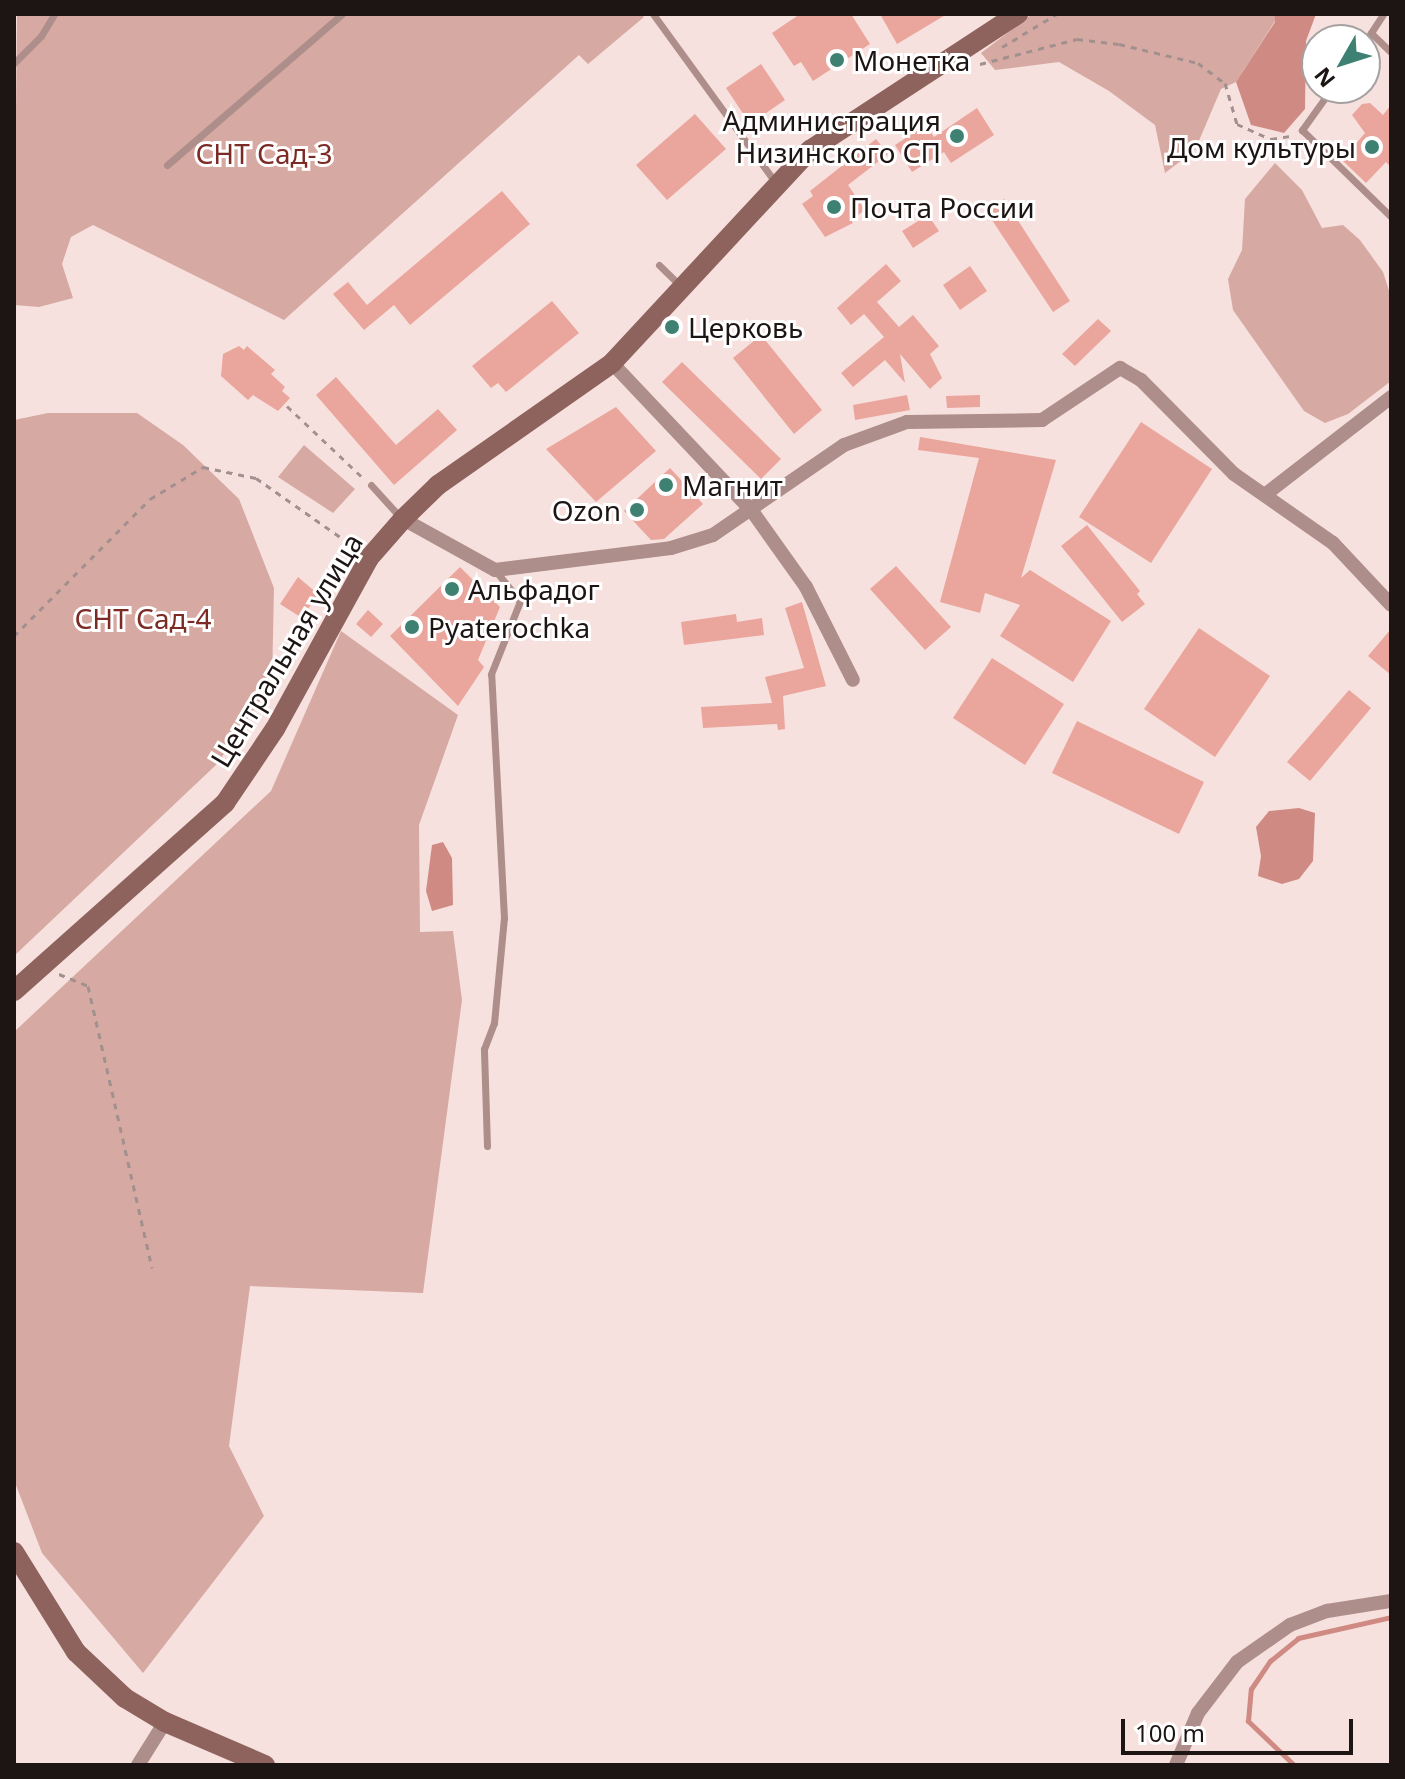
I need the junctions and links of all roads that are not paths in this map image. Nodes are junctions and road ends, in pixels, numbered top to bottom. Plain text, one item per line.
1 (54, 14) edge
2 (342, 14) edge
3 (653, 14) edge
4 (1018, 14) edge
5 (14, 63) edge
6 (1321, 104) edge
7 (167, 165) dead end
8 (778, 185) junction
9 (1391, 217) edge
10 (659, 265) dead end
11 (684, 290) junction
12 (612, 363) junction
13 (1391, 397) edge
14 (369, 484) road end
15 (1266, 494) junction
16 (754, 513) junction
17 (403, 519) junction
18 (495, 570) junction
19 (1391, 605) edge
20 (853, 680) dead end
21 (14, 991) edge
22 (487, 1146) dead end
23 (14, 1552) edge
24 (1391, 1601) edge
25 (165, 1722) junction
26 (138, 1765) edge
27 (265, 1765) edge
28 (1176, 1765) edge

1 - 5 lane
2 - 7 lane
3 - 8 lane
4 - 8 street, Центральная улица
6 - 9 lane
8 - 11 street, Центральная улица
10 - 11 lane
11 - 12 street, Центральная улица
12 - 16 street
12 - 17 street, Центральная улица
13 - 15 street
14 - 17 lane
15 - 16 street
15 - 19 street
16 - 18 street
16 - 20 street
17 - 18 street
17 - 21 street, Центральная улица
18 - 22 lane
23 - 25 street
24 - 28 street
25 - 26 street
25 - 27 street

